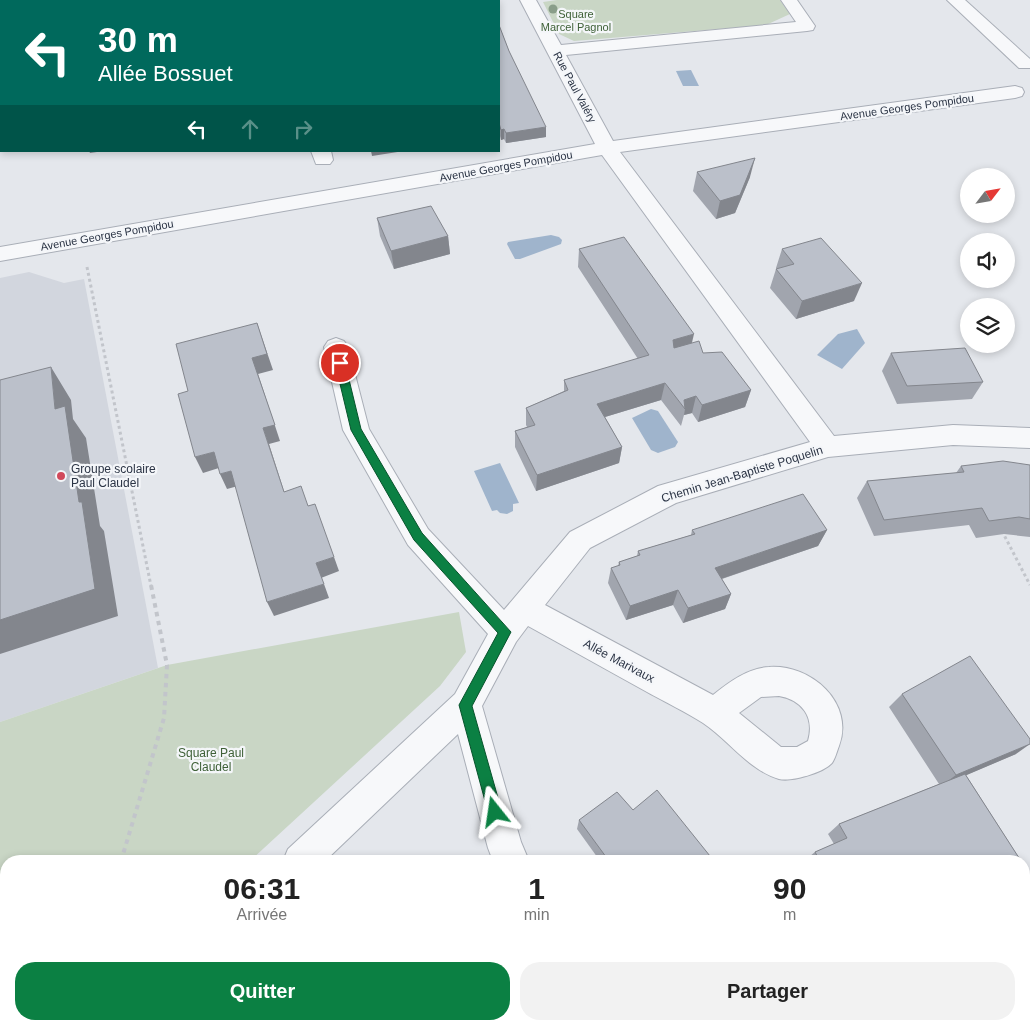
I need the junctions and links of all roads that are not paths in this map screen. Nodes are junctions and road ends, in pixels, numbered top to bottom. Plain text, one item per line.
1 (528, 0) edge
2 (789, 0) edge
3 (955, 0) edge
4 (556, 52) junction
5 (1027, 64) edge
6 (1023, 96) edge
7 (607, 148) junction
8 (0, 254) edge
9 (336, 347) dead end
10 (1030, 438) edge
11 (828, 447) junction
12 (514, 620) junction
13 (466, 705) junction
14 (715, 712) dead end
15 (306, 855) edge
16 (508, 855) edge

1 - 4 street, Rue Paul Valéry
2 - 4 street
3 - 5 street
4 - 7 street, Rue Paul Valéry
5 - 6 street
6 - 7 street, Avenue Georges Pompidou
7 - 8 street, Avenue Georges Pompidou
7 - 11 street, Rue Paul Valéry
9 - 12 street, Allée Marivaux
10 - 11 street, Chemin Jean-Baptiste Poquelin
11 - 12 street, Chemin Jean-Baptiste Poquelin
12 - 13 street, Chemin Jean-Baptiste Poquelin
12 - 14 street, Allée Marivaux
13 - 15 street
13 - 16 street

